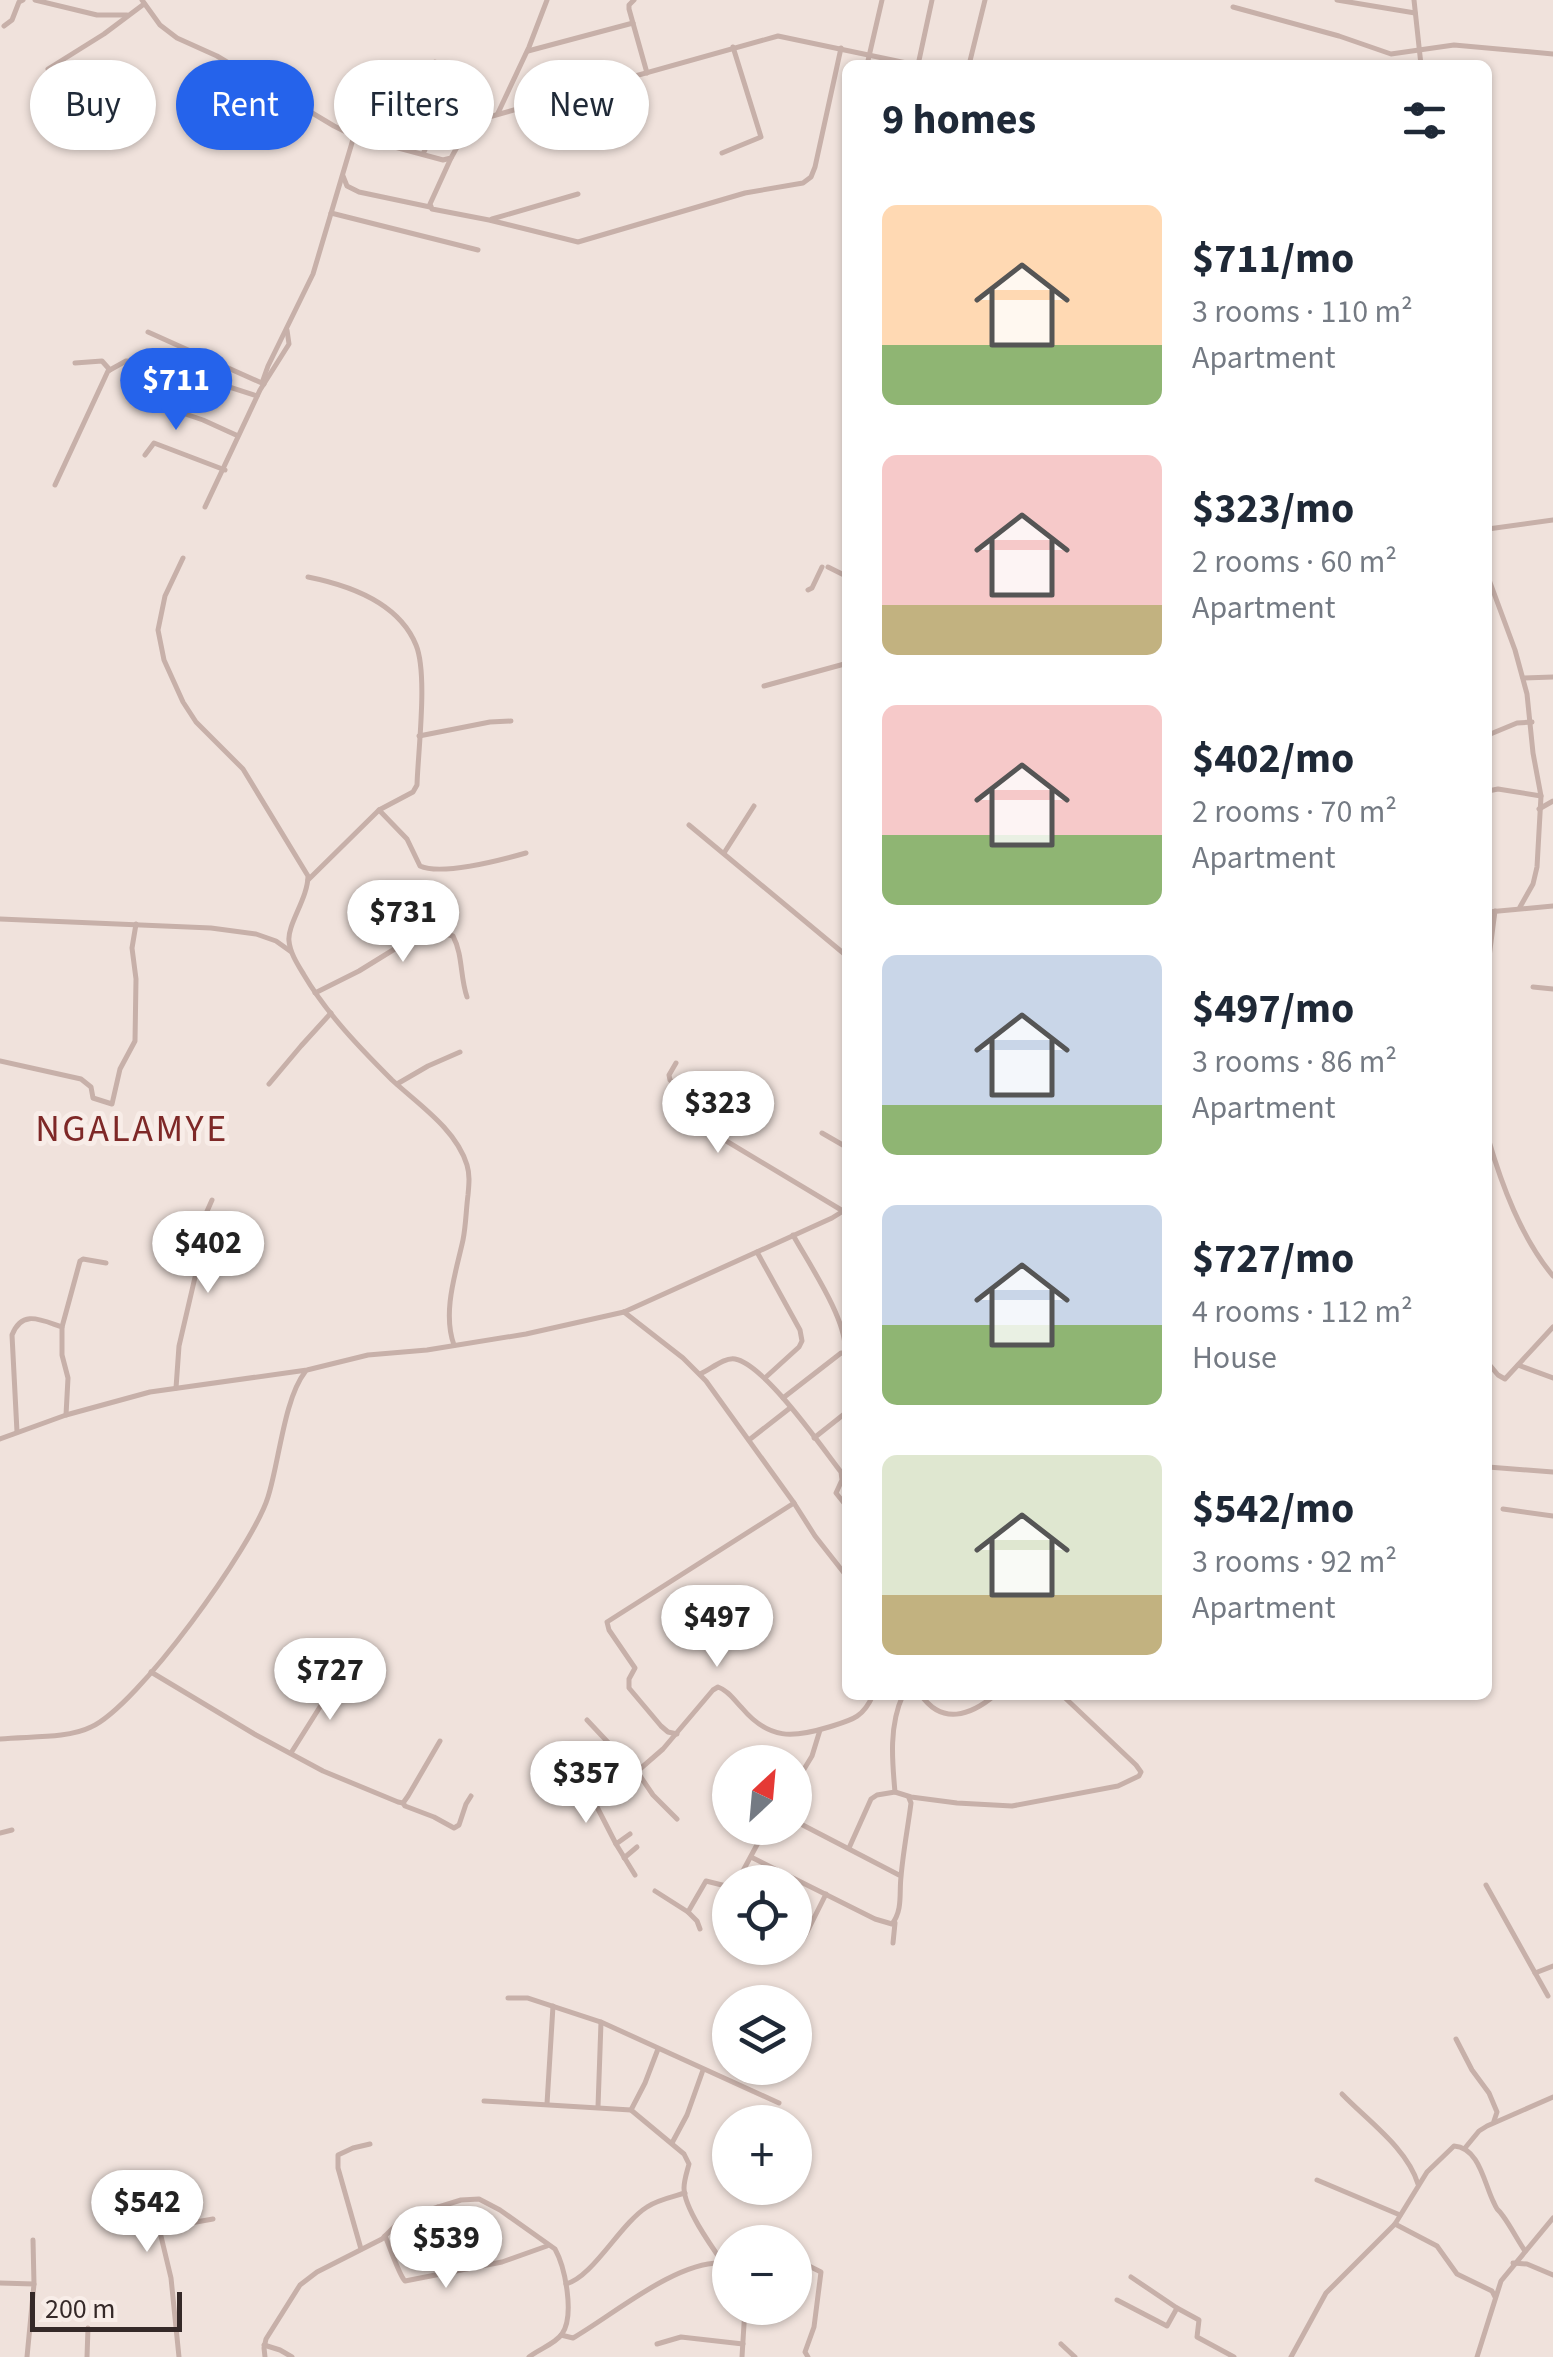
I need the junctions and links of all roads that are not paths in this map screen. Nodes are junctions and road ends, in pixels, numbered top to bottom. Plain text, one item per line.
1 (23, 0) edge
2 (35, 0) edge
3 (547, 0) edge
4 (634, 0) edge
5 (882, 0) edge
6 (932, 0) edge
7 (985, 0) edge
8 (1337, 0) edge
9 (1414, 0) edge
10 (143, 2) edge
11 (1233, 6) dead end
12 (1415, 13) junction
13 (127, 15) junction
14 (634, 23) junction
15 (4, 26) dead end
16 (733, 47) junction
17 (841, 48) junction
18 (1420, 50) junction
19 (528, 51) junction
20 (870, 54) junction
21 (1553, 54) edge
22 (64, 60) edge
23 (644, 60) edge
24 (868, 60) edge
25 (896, 60) edge
26 (918, 60) edge
27 (970, 60) edge
28 (1421, 60) edge
29 (649, 71) edge
30 (514, 109) edge
31 (498, 113) junction
32 (334, 125) edge
33 (350, 150) edge
34 (408, 150) edge
35 (425, 150) edge
36 (722, 153) dead end
37 (423, 154) junction
38 (451, 158) junction
39 (342, 175) junction
40 (578, 194) dead end
41 (430, 207) junction
42 (331, 213) junction
43 (489, 220) junction
44 (478, 250) dead end
45 (148, 332) dead end
46 (75, 363) dead end
47 (110, 370) junction
48 (264, 384) junction
49 (257, 396) junction
50 (156, 404) dead end
51 (236, 435) dead end
52 (144, 455) dead end
53 (224, 470) junction
54 (54, 485) dead end
55 (206, 507) dead end
56 (1553, 520) edge
57 (1492, 528) edge
58 (183, 558) dead end
59 (842, 575) edge
60 (308, 577) dead end
61 (1492, 588) edge
62 (808, 590) dead end
63 (842, 665) edge
64 (1553, 677) edge
65 (1523, 678) junction
66 (764, 686) dead end
67 (512, 722) dead end
68 (1532, 722) junction
69 (1492, 733) edge
70 (419, 736) junction
71 (1492, 791) edge
72 (1541, 796) junction
73 (1553, 801) edge
74 (754, 806) dead end
75 (1539, 809) junction
76 (378, 810) junction
77 (689, 825) dead end
78 (526, 853) dead end
79 (724, 853) junction
80 (308, 880) junction
81 (1553, 906) edge
82 (1520, 907) junction
83 (1492, 912) edge
84 (0, 919) edge
85 (136, 924) junction
86 (288, 935) junction
87 (276, 941) junction
88 (842, 952) edge
89 (292, 953) junction
90 (1533, 987) dead end
91 (1553, 989) edge
92 (315, 993) junction
93 (467, 996) dead end
94 (331, 1014) junction
95 (460, 1052) dead end
96 (0, 1060) edge
97 (676, 1063) dead end
98 (269, 1084) dead end
99 (397, 1084) junction
100 (822, 1133) dead end
101 (842, 1145) edge
102 (1492, 1160) edge
103 (212, 1200) dead end
104 (842, 1208) edge
105 (842, 1211) edge
106 (793, 1235) junction
107 (757, 1252) junction
108 (106, 1263) dead end
109 (1552, 1274) edge
110 (624, 1312) junction
111 (62, 1326) junction
112 (1553, 1327) edge
113 (842, 1329) edge
114 (454, 1345) junction
115 (842, 1355) edge
116 (1518, 1365) junction
117 (1492, 1367) edge
118 (307, 1370) junction
119 (700, 1374) junction
120 (766, 1377) junction
121 (1553, 1378) edge
122 (176, 1388) junction
123 (782, 1398) junction
124 (790, 1408) junction
125 (66, 1415) junction
126 (842, 1415) edge
127 (17, 1432) junction
128 (814, 1438) junction
129 (0, 1439) edge
130 (749, 1440) junction
131 (1492, 1467) edge
132 (1553, 1472) edge
133 (842, 1474) edge
134 (794, 1503) junction
135 (1503, 1509) dead end
136 (1553, 1516) edge
137 (842, 1570) edge
138 (151, 1672) junction
139 (340, 1675) dead end
140 (870, 1700) edge
141 (901, 1700) edge
142 (925, 1700) edge
143 (987, 1700) edge
144 (1067, 1700) edge
145 (588, 1720) dead end
146 (820, 1730) junction
147 (677, 1734) junction
148 (0, 1739) edge
149 (440, 1741) dead end
150 (291, 1753) junction
151 (812, 1756) edge
152 (606, 1763) dead end
153 (636, 1770) junction
154 (894, 1792) junction
155 (472, 1796) dead end
156 (908, 1796) junction
157 (403, 1803) junction
158 (677, 1819) dead end
159 (12, 1830) dead end
160 (812, 1830) edge
161 (0, 1832) edge
162 (630, 1834) dead end
163 (616, 1844) junction
164 (757, 1845) edge
165 (637, 1847) dead end
166 (849, 1848) junction
167 (751, 1857) junction
168 (624, 1858) junction
169 (746, 1865) edge
170 (636, 1875) dead end
171 (900, 1878) junction
172 (712, 1884) edge
173 (1486, 1885) dead end
174 (654, 1891) dead end
175 (826, 1894) junction
176 (688, 1912) junction
177 (812, 1922) edge
178 (895, 1922) junction
179 (700, 1929) dead end
180 (892, 1944) dead end
181 (1553, 1966) edge
182 (1536, 1973) junction
183 (1548, 1996) dead end
184 (508, 1998) dead end
185 (553, 2006) junction
186 (601, 2022) junction
187 (1456, 2039) dead end
188 (658, 2049) junction
189 (703, 2070) junction
190 (1342, 2094) dead end
191 (1553, 2097) edge
192 (484, 2101) dead end
193 (779, 2103) dead end
194 (547, 2104) junction
195 (598, 2107) junction
196 (632, 2110) junction
197 (1493, 2124) junction
198 (672, 2143) junction
199 (370, 2144) dead end
200 (1465, 2148) junction
201 (1317, 2180) dead end
202 (1418, 2184) junction
203 (685, 2193) junction
204 (438, 2207) junction
205 (1400, 2214) junction
206 (1553, 2218) edge
207 (213, 2220) dead end
208 (1396, 2224) junction
209 (385, 2236) junction
210 (33, 2240) dead end
211 (548, 2245) junction
212 (712, 2248) edge
213 (362, 2249) junction
214 (1525, 2251) junction
215 (712, 2263) edge
216 (1514, 2263) junction
217 (812, 2267) edge
218 (449, 2272) junction
219 (1553, 2275) edge
220 (1131, 2277) dead end
221 (0, 2283) edge
222 (34, 2284) junction
223 (566, 2284) junction
224 (1495, 2296) junction
225 (1117, 2300) dead end
226 (1177, 2308) junction
227 (744, 2325) edge
228 (88, 2328) dead end
229 (562, 2335) junction
230 (657, 2344) dead end
231 (743, 2344) junction
232 (1060, 2344) dead end
233 (264, 2345) junction
234 (27, 2357) edge
235 (87, 2357) edge
236 (179, 2357) edge
237 (266, 2357) edge
238 (292, 2357) edge
239 (530, 2357) edge
240 (742, 2357) edge
241 (808, 2357) edge
242 (1076, 2357) edge
243 (1234, 2357) edge
244 (1291, 2357) edge
245 (1477, 2357) edge

1 - 15 street
2 - 13 street
3 - 19 street
4 - 14 street
5 - 20 street
6 - 26 street
7 - 27 street
8 - 12 street
9 - 12 street
10 - 13 street
10 - 32 street
11 - 18 street
12 - 18 street
13 - 22 street
14 - 19 street
14 - 23 street
16 - 17 street
16 - 29 street
16 - 36 street
17 - 20 street
17 - 43 street
18 - 21 street
18 - 28 street
19 - 31 street
20 - 24 street
20 - 25 street
30 - 31 street
31 - 38 street
33 - 39 street
34 - 37 street
35 - 37 street
37 - 38 street
38 - 41 street
39 - 41 street
39 - 42 street
40 - 43 street
41 - 43 street
42 - 44 street
42 - 48 street
45 - 48 street
46 - 47 street
47 - 49 street
47 - 54 street
48 - 49 street
49 - 53 street
50 - 51 street
52 - 53 street
53 - 55 street
56 - 57 street
58 - 80 street
59 - 62 street
60 - 70 street
61 - 65 street
63 - 66 street
64 - 65 street
65 - 68 street
67 - 70 street
68 - 69 street
68 - 72 street
70 - 76 street
71 - 72 street
72 - 75 street
73 - 75 street
74 - 79 street
75 - 82 street
76 - 78 street
76 - 80 street
77 - 79 street
79 - 88 street
80 - 86 street
81 - 82 street
82 - 83 street
84 - 85 street
85 - 87 street
85 - 96 street
86 - 87 street
86 - 89 street
87 - 89 street
89 - 92 street
90 - 91 street
92 - 93 street
92 - 94 street
94 - 98 street
94 - 99 street
95 - 99 street
97 - 104 street
99 - 114 street
100 - 101 street
102 - 109 street
103 - 122 street
105 - 106 street
106 - 107 street
106 - 113 street
107 - 110 street
107 - 120 street
108 - 111 street
110 - 114 street
110 - 119 street
111 - 125 street
111 - 127 street
112 - 116 street
114 - 118 street
115 - 123 street
116 - 117 street
116 - 121 street
118 - 122 street
118 - 138 street
119 - 120 street
119 - 130 street
120 - 123 street
122 - 125 street
123 - 124 street
124 - 128 street
124 - 130 street
125 - 127 street
126 - 128 street
127 - 129 street
128 - 133 street
130 - 134 street
131 - 132 street
134 - 137 street
134 - 147 street
135 - 136 street
138 - 148 street
138 - 150 street
139 - 150 street
140 - 146 street
141 - 154 street
142 - 143 street
144 - 156 street
145 - 153 street
146 - 147 street
146 - 151 street
147 - 153 street
149 - 157 street
150 - 157 street
152 - 163 street
153 - 158 street
154 - 156 street
154 - 166 street
155 - 157 street
156 - 171 street
159 - 161 street
160 - 166 street
162 - 163 street
163 - 168 street
164 - 167 street
165 - 168 street
166 - 171 street
167 - 169 street
167 - 175 street
168 - 170 street
171 - 178 street
172 - 176 street
173 - 182 street
174 - 176 street
175 - 177 street
175 - 178 street
176 - 179 street
178 - 180 street
181 - 182 street
182 - 183 street
184 - 185 street
185 - 186 street
185 - 194 street
186 - 188 street
186 - 195 street
187 - 197 street
188 - 189 street
188 - 196 street
189 - 193 street
189 - 198 street
190 - 202 street
191 - 197 street
192 - 194 street
194 - 195 street
195 - 196 street
196 - 198 street
197 - 200 street
198 - 203 street
199 - 213 street
200 - 202 street
200 - 214 street
201 - 205 street
202 - 205 street
203 - 212 street
203 - 223 street
204 - 209 street
204 - 211 street
204 - 218 street
205 - 208 street
206 - 214 street
207 - 236 street
208 - 224 street
208 - 244 street
209 - 213 street
209 - 218 street
210 - 222 street
211 - 218 street
211 - 223 street
213 - 233 street
214 - 216 street
215 - 229 street
216 - 219 street
216 - 224 street
217 - 241 street
220 - 226 street
221 - 222 street
222 - 234 street
223 - 229 street
224 - 245 street
225 - 226 street
226 - 243 street
227 - 231 street
228 - 235 street
229 - 239 street
230 - 231 street
231 - 240 street
232 - 242 street
233 - 237 street
233 - 238 street

